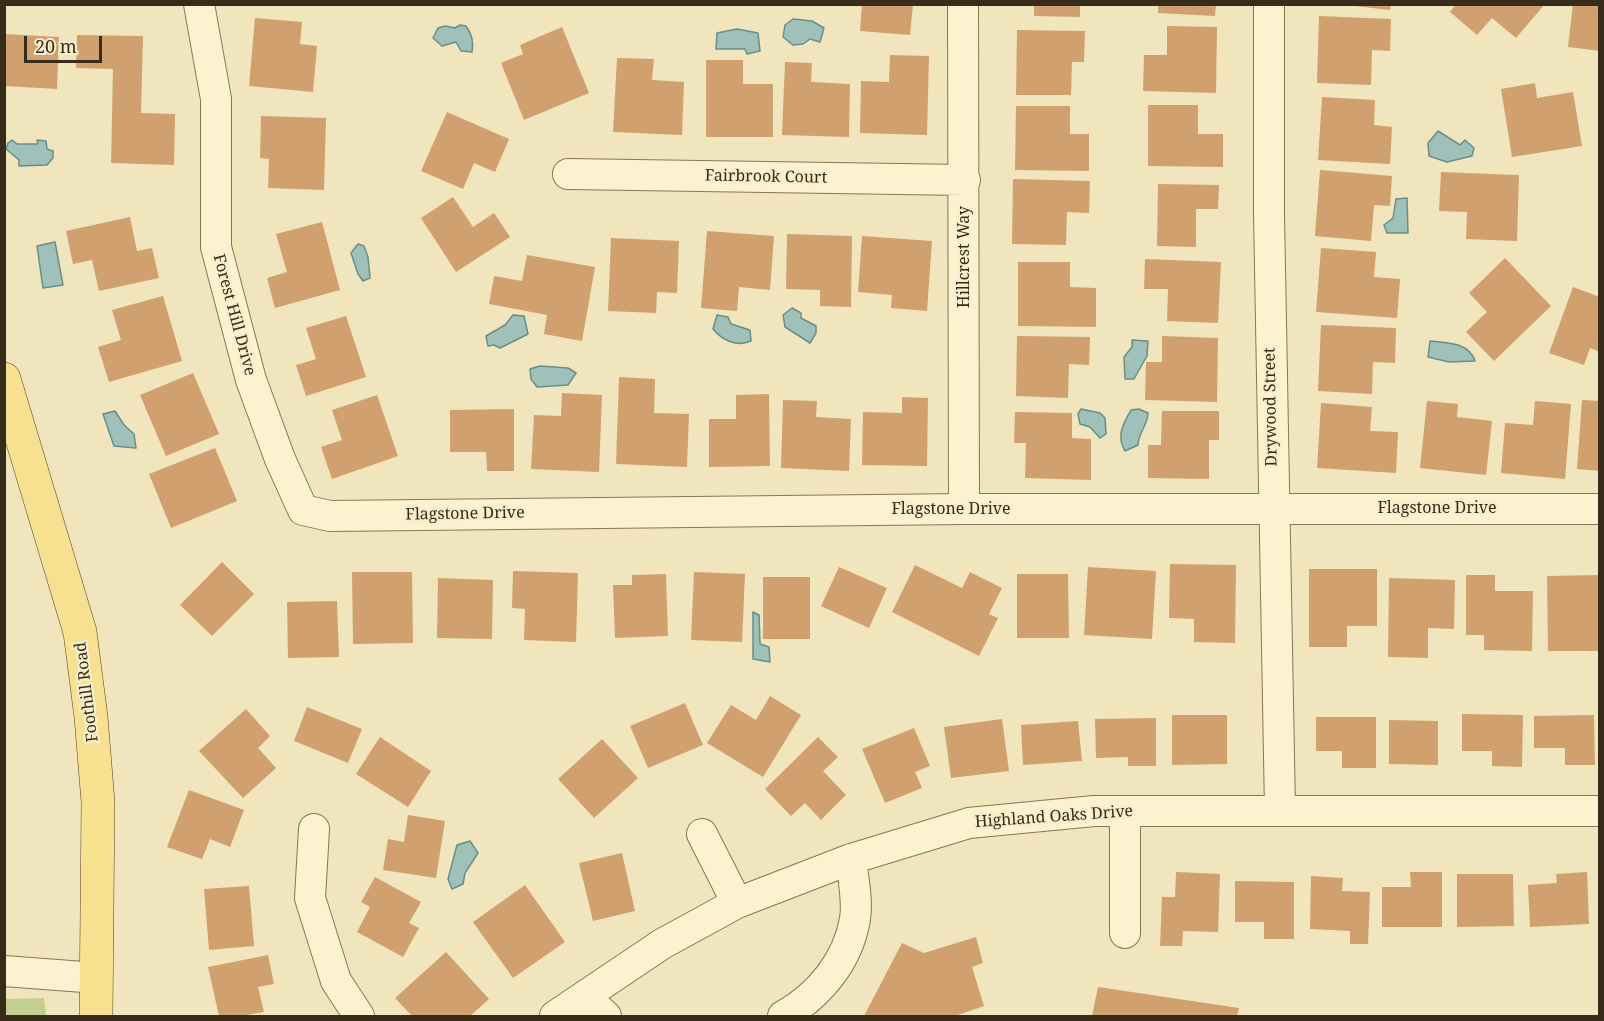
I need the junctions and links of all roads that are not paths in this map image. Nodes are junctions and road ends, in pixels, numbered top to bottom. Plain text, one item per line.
1 (199, 4) edge
2 (963, 4) edge
3 (1269, 4) edge
4 (568, 174) dead end
5 (965, 180) junction
6 (4, 379) edge
7 (1273, 507) junction
8 (964, 508) junction
9 (1599, 509) edge
10 (303, 510) joint
11 (1280, 810) junction
12 (1125, 811) junction
13 (1599, 811) edge
14 (314, 829) dead end
15 (702, 834) dead end
16 (851, 859) junction
17 (737, 903) junction
18 (1125, 933) dead end
19 (4, 971) edge
20 (97, 978) junction
21 (595, 1007) edge
22 (96, 1017) edge
23 (359, 1017) edge
24 (555, 1017) edge
25 (783, 1017) edge

1 - 10 street, Forest Hill Drive
2 - 5 street, Hillcrest Way
3 - 7 street, Drywood Street
4 - 5 street, Fairbrook Court
5 - 8 street, Hillcrest Way
6 - 20 main road, Foothill Road
7 - 8 street, Flagstone Drive
7 - 9 street, Flagstone Drive
7 - 11 street, Drywood Street
8 - 10 street, Flagstone Drive
11 - 12 street, Highland Oaks Drive
11 - 13 street, Highland Oaks Drive
12 - 16 street, Highland Oaks Drive
12 - 18 street
14 - 23 street
15 - 17 street
16 - 17 street, Highland Oaks Drive
16 - 25 street
17 - 21 street, Highland Oaks Drive
19 - 20 street
20 - 22 main road, Foothill Road
21 - 24 street, Highland Oaks Drive

